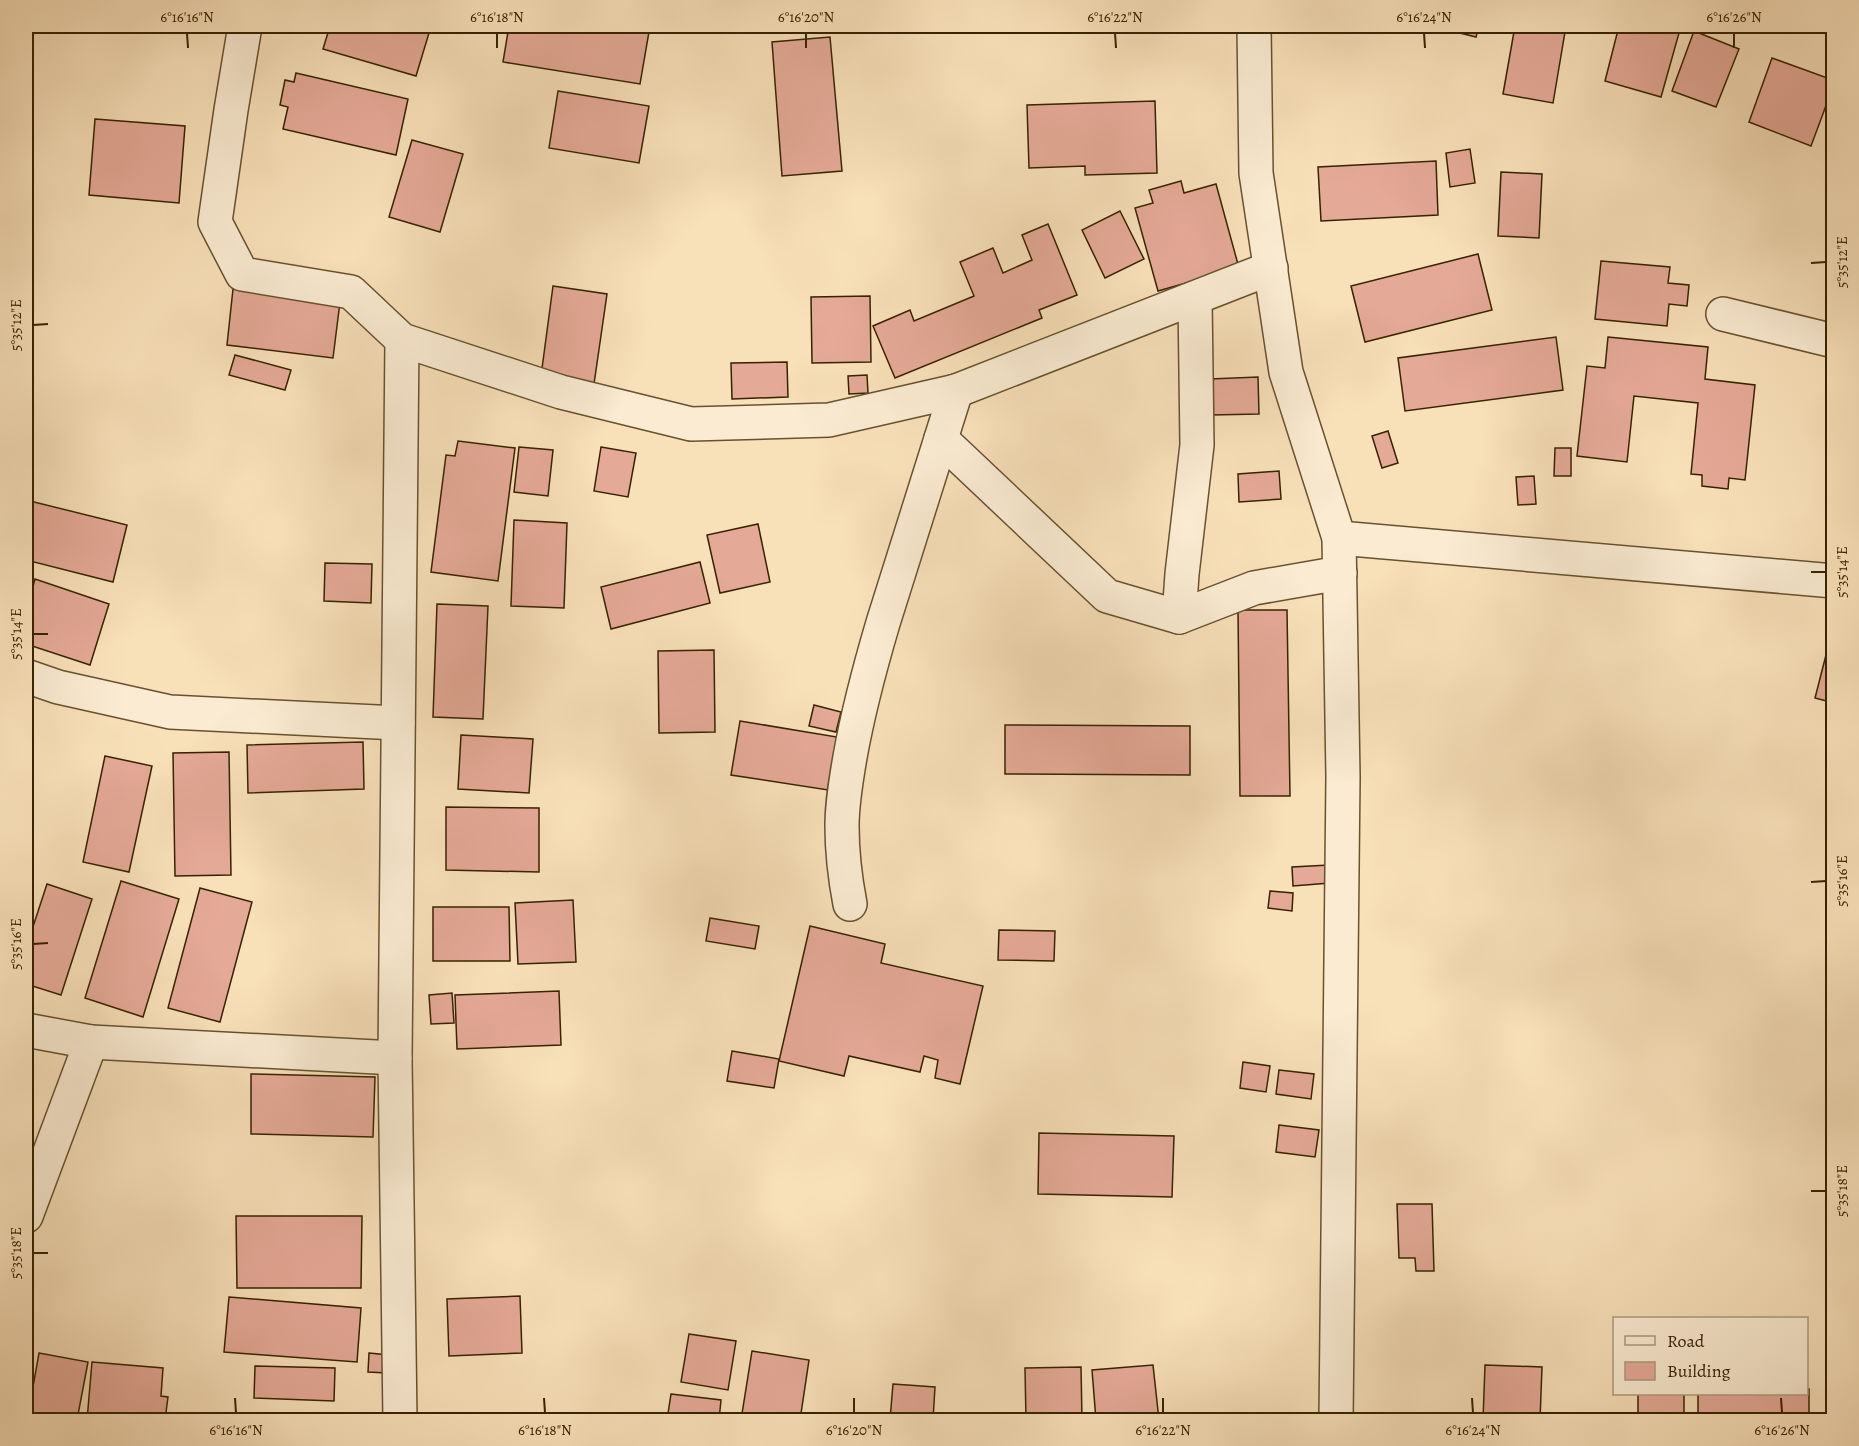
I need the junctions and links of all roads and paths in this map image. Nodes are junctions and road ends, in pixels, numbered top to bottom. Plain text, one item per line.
1 (245, 26) edge
2 (1254, 26) edge
3 (1271, 268) junction
4 (1195, 299) junction
5 (1723, 314) dead end
6 (402, 340) junction
7 (1833, 341) edge
8 (956, 391) junction
9 (941, 439) junction
10 (1339, 538) junction
11 (1340, 573) junction
12 (1833, 581) edge
13 (1179, 617) junction
14 (26, 676) edge
15 (398, 723) junction
16 (850, 904) dead end
17 (26, 1030) edge
18 (91, 1042) junction
19 (394, 1058) junction
20 (26, 1216) edge
21 (400, 1420) edge
22 (1336, 1420) edge

1 - 6 street
2 - 3 street
3 - 4 street
3 - 10 street
4 - 8 street
4 - 13 street
5 - 7 street
6 - 8 street
6 - 15 street
8 - 9 street
9 - 13 street
9 - 16 street
10 - 11 street
10 - 12 street
11 - 13 street
11 - 22 street
14 - 15 street
15 - 19 street
17 - 18 street
18 - 19 street
18 - 20 street
19 - 21 street

